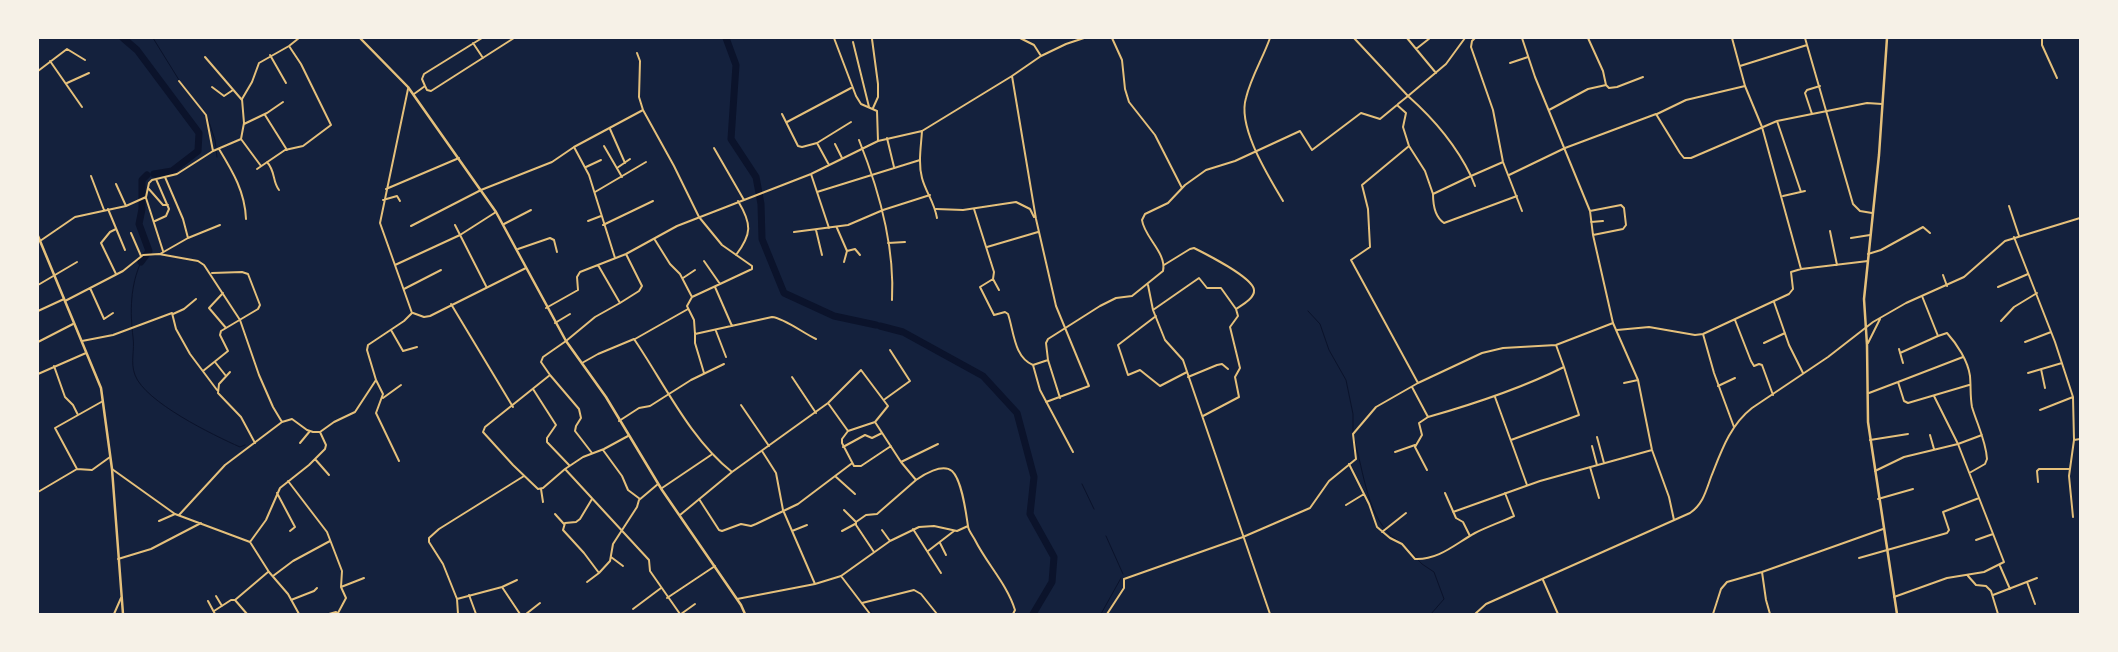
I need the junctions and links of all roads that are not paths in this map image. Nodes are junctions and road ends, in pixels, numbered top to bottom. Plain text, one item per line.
1 (299, 38) edge
2 (360, 38) edge
3 (482, 38) edge
4 (514, 38) edge
5 (834, 38) edge
6 (1020, 38) edge
7 (1084, 38) edge
8 (1112, 38) edge
9 (1270, 38) edge
10 (1354, 38) edge
11 (1407, 38) edge
12 (1430, 38) edge
13 (1465, 38) edge
14 (1475, 38) edge
15 (1522, 38) edge
16 (1588, 38) edge
17 (1732, 38) edge
18 (1805, 38) edge
19 (1887, 38) edge
20 (2042, 38) edge
21 (872, 39) dead end
22 (852, 42) dead end
23 (474, 43) junction
24 (1807, 45) junction
25 (289, 46) junction
26 (1416, 49) junction
27 (637, 53) dead end
28 (270, 55) junction
29 (1041, 56) junction
30 (205, 57) dead end
31 (1528, 57) junction
32 (483, 58) junction
33 (85, 60) dead end
34 (50, 61) junction
35 (1510, 63) dead end
36 (1739, 66) junction
37 (38, 71) edge
38 (89, 73) dead end
39 (1436, 73) junction
40 (1012, 76) junction
41 (1643, 76) dead end
42 (2057, 78) dead end
43 (179, 81) dead end
44 (67, 83) junction
45 (286, 83) dead end
46 (1606, 85) junction
47 (424, 86) junction
48 (1744, 86) junction
49 (1820, 86) junction
50 (212, 87) dead end
51 (408, 88) junction
52 (851, 88) junction
53 (234, 90) junction
54 (413, 94) junction
55 (1408, 96) junction
56 (242, 100) junction
57 (283, 102) dead end
58 (1397, 105) junction
59 (1882, 106) junction
60 (82, 107) dead end
61 (869, 107) junction
62 (874, 108) junction
63 (643, 110) junction
64 (1549, 110) junction
65 (1828, 111) junction
66 (782, 114) dead end
67 (1656, 114) junction
68 (1812, 114) junction
69 (265, 115) junction
70 (1777, 121) junction
71 (786, 122) junction
72 (851, 122) dead end
73 (244, 124) junction
74 (1762, 127) junction
75 (610, 129) junction
76 (922, 132) junction
77 (888, 138) junction
78 (241, 139) junction
79 (859, 140) dead end
80 (878, 140) junction
81 (817, 143) junction
82 (835, 144) dead end
83 (604, 146) dead end
84 (1409, 146) junction
85 (574, 147) junction
86 (714, 148) dead end
87 (1565, 148) junction
88 (218, 149) junction
89 (863, 149) junction
90 (286, 150) junction
91 (214, 151) junction
92 (1256, 151) junction
93 (459, 158) junction
94 (842, 158) junction
95 (630, 159) dead end
96 (601, 160) dead end
97 (920, 160) junction
98 (267, 162) junction
99 (646, 162) dead end
100 (1503, 162) junction
101 (625, 163) junction
102 (829, 165) junction
103 (261, 166) junction
104 (586, 167) junction
105 (894, 167) junction
106 (257, 168) dead end
107 (616, 168) junction
108 (811, 174) junction
109 (873, 175) junction
110 (1509, 175) junction
111 (90, 176) dead end
112 (1471, 176) junction
113 (164, 177) junction
114 (622, 177) junction
115 (156, 179) junction
116 (116, 184) dead end
117 (1475, 186) dead end
118 (147, 188) junction
119 (1182, 188) junction
120 (386, 189) junction
121 (278, 190) dead end
122 (481, 190) junction
123 (1805, 191) dead end
124 (595, 192) junction
125 (817, 192) junction
126 (1801, 192) junction
127 (1434, 194) junction
128 (930, 195) junction
129 (1517, 196) junction
130 (1782, 196) junction
131 (144, 198) junction
132 (384, 200) junction
133 (744, 200) junction
134 (400, 201) dead end
135 (653, 201) dead end
136 (738, 201) junction
137 (1283, 201) dead end
138 (168, 205) junction
139 (126, 206) junction
140 (2009, 206) dead end
141 (974, 208) junction
142 (936, 209) junction
143 (106, 210) junction
144 (531, 210) dead end
145 (883, 210) junction
146 (1590, 211) junction
147 (496, 212) junction
148 (1522, 212) dead end
149 (1872, 213) junction
150 (601, 216) junction
151 (699, 217) junction
152 (937, 218) dead end
153 (2080, 218) edge
154 (246, 219) dead end
155 (1036, 220) junction
156 (588, 221) dead end
157 (1603, 221) dead end
158 (154, 222) junction
159 (1592, 222) junction
160 (504, 224) junction
161 (220, 225) dead end
162 (454, 225) dead end
163 (603, 225) junction
164 (411, 226) dead end
165 (829, 228) junction
166 (837, 228) junction
167 (116, 229) junction
168 (816, 230) junction
169 (1830, 231) dead end
170 (794, 232) dead end
171 (1039, 232) junction
172 (131, 233) dead end
173 (1930, 233) dead end
174 (460, 235) junction
175 (1593, 235) junction
176 (1870, 235) junction
177 (38, 236) edge
178 (2019, 236) junction
179 (2014, 237) junction
180 (188, 238) junction
181 (1851, 238) dead end
182 (655, 239) junction
183 (40, 241) junction
184 (905, 242) dead end
185 (888, 243) junction
186 (987, 247) junction
187 (518, 249) junction
188 (125, 250) dead end
189 (163, 251) junction
190 (847, 251) junction
191 (556, 252) dead end
192 (159, 254) junction
193 (626, 254) junction
194 (860, 254) dead end
195 (1868, 254) junction
196 (736, 255) junction
197 (822, 255) dead end
198 (141, 256) junction
199 (615, 258) junction
200 (704, 261) dead end
201 (1868, 261) junction
202 (77, 262) dead end
203 (844, 262) dead end
204 (1837, 264) junction
205 (395, 265) junction
206 (598, 265) junction
207 (1164, 266) junction
208 (526, 268) junction
209 (1802, 269) junction
210 (440, 270) dead end
211 (695, 270) dead end
212 (211, 273) junction
213 (116, 274) junction
214 (2028, 274) junction
215 (1943, 275) dead end
216 (54, 276) junction
217 (683, 278) junction
218 (993, 279) junction
219 (720, 284) junction
220 (38, 285) edge
221 (1148, 285) junction
222 (486, 286) junction
223 (1947, 286) junction
224 (715, 287) junction
225 (1998, 287) dead end
226 (90, 288) junction
227 (404, 289) junction
228 (999, 290) dead end
229 (223, 293) junction
230 (2037, 293) junction
231 (1922, 296) junction
232 (692, 298) junction
233 (196, 299) dead end
234 (64, 300) junction
235 (892, 300) dead end
236 (1773, 301) junction
237 (620, 303) junction
238 (451, 304) junction
239 (546, 308) junction
240 (688, 309) junction
241 (1236, 309) junction
242 (1153, 310) junction
243 (38, 311) edge
244 (113, 313) dead end
245 (412, 313) junction
246 (174, 314) junction
247 (570, 314) dead end
248 (1156, 316) junction
249 (1880, 318) junction
250 (1735, 319) junction
251 (240, 320) junction
252 (2001, 321) dead end
253 (74, 323) junction
254 (1613, 323) junction
255 (555, 324) junction
256 (732, 326) junction
257 (1066, 327) junction
258 (226, 328) junction
259 (1865, 328) junction
260 (391, 330) junction
261 (1616, 330) junction
262 (716, 331) junction
263 (2051, 332) junction
264 (1784, 333) junction
265 (695, 334) junction
266 (1703, 334) junction
267 (1938, 336) junction
268 (816, 338) dead end
269 (634, 339) junction
270 (566, 341) junction
271 (38, 342) edge
272 (82, 342) junction
273 (2025, 342) dead end
274 (1764, 343) dead end
275 (1556, 345) junction
276 (1867, 345) junction
277 (418, 346) dead end
278 (1899, 349) dead end
279 (890, 350) dead end
280 (87, 353) junction
281 (1900, 353) junction
282 (726, 357) dead end
283 (1963, 357) junction
284 (1048, 360) junction
285 (215, 362) junction
286 (582, 363) junction
287 (1904, 363) dead end
288 (2062, 363) junction
289 (724, 364) dead end
290 (1033, 365) junction
291 (54, 366) junction
292 (1564, 367) junction
293 (1228, 368) dead end
294 (2041, 369) junction
295 (203, 371) junction
296 (230, 372) dead end
297 (1186, 372) junction
298 (704, 373) junction
299 (2028, 373) dead end
300 (38, 374) edge
301 (1803, 374) junction
302 (550, 375) junction
303 (226, 376) junction
304 (792, 377) dead end
305 (1188, 377) junction
306 (1736, 378) dead end
307 (376, 380) junction
308 (1638, 380) junction
309 (1898, 382) junction
310 (1418, 383) junction
311 (1624, 383) dead end
312 (401, 385) dead end
313 (1969, 385) junction
314 (1718, 386) junction
315 (1412, 387) junction
316 (2045, 388) dead end
317 (533, 389) junction
318 (217, 390) junction
319 (669, 393) junction
320 (1866, 394) junction
321 (1773, 395) junction
322 (1934, 396) junction
323 (1495, 397) junction
324 (2073, 397) junction
325 (382, 398) junction
326 (1060, 398) junction
327 (884, 399) junction
328 (104, 401) junction
329 (1046, 402) junction
330 (828, 404) junction
331 (741, 405) dead end
332 (513, 407) junction
333 (2040, 410) dead end
334 (816, 413) junction
335 (78, 415) junction
336 (1202, 416) junction
337 (1428, 417) junction
338 (619, 421) junction
339 (282, 422) junction
340 (875, 422) junction
341 (1734, 428) junction
342 (848, 430) junction
343 (310, 431) junction
344 (320, 432) junction
345 (882, 433) junction
346 (1908, 434) dead end
347 (1930, 435) dead end
348 (1982, 435) junction
349 (628, 436) junction
350 (1597, 437) dead end
351 (2080, 439) edge
352 (1511, 440) junction
353 (1870, 440) junction
354 (2074, 440) junction
355 (255, 443) junction
356 (300, 443) dead end
357 (938, 444) dead end
358 (1415, 444) junction
359 (1958, 444) junction
360 (769, 446) junction
361 (891, 446) junction
362 (1592, 446) dead end
363 (844, 447) junction
364 (1934, 449) junction
365 (603, 450) junction
366 (1652, 450) junction
367 (762, 451) junction
368 (1073, 452) dead end
369 (1395, 452) dead end
370 (592, 453) junction
371 (712, 455) junction
372 (110, 457) junction
373 (315, 459) junction
374 (400, 461) dead end
375 (901, 462) junction
376 (1604, 463) junction
377 (851, 464) junction
378 (1349, 464) junction
379 (1597, 465) junction
380 (569, 466) junction
381 (1590, 467) junction
382 (77, 469) junction
383 (565, 469) junction
384 (2070, 469) junction
385 (112, 470) junction
386 (1427, 470) dead end
387 (732, 472) junction
388 (1874, 472) junction
389 (1970, 472) junction
390 (329, 475) dead end
391 (524, 476) junction
392 (835, 476) junction
393 (916, 480) junction
394 (288, 482) junction
395 (2038, 482) dead end
396 (658, 484) junction
397 (1527, 485) junction
398 (541, 489) junction
399 (661, 489) junction
400 (1913, 489) dead end
401 (38, 492) edge
402 (1445, 492) dead end
403 (277, 493) junction
404 (1505, 493) junction
405 (855, 494) dead end
406 (1364, 494) junction
407 (1599, 498) dead end
408 (1979, 498) junction
409 (592, 499) junction
410 (640, 499) junction
411 (699, 499) junction
412 (1878, 499) junction
413 (543, 502) dead end
414 (1346, 506) dead end
415 (783, 510) junction
416 (844, 510) dead end
417 (1453, 512) junction
418 (1406, 513) dead end
419 (175, 514) junction
420 (554, 514) dead end
421 (179, 515) junction
422 (680, 515) junction
423 (2073, 517) dead end
424 (1674, 520) junction
425 (158, 521) dead end
426 (201, 523) junction
427 (856, 523) junction
428 (564, 524) junction
429 (807, 525) dead end
430 (968, 526) junction
431 (913, 529) junction
432 (621, 530) junction
433 (882, 530) dead end
434 (954, 530) junction
435 (1883, 530) junction
436 (290, 531) dead end
437 (792, 531) junction
438 (842, 532) dead end
439 (1382, 532) junction
440 (1993, 534) junction
441 (1470, 536) junction
442 (1243, 537) junction
443 (331, 540) junction
444 (1976, 540) dead end
445 (890, 541) junction
446 (250, 542) junction
447 (940, 543) junction
448 (1888, 549) junction
449 (928, 551) junction
450 (874, 552) junction
451 (946, 555) dead end
452 (612, 557) junction
453 (1859, 558) dead end
454 (118, 559) junction
455 (1999, 565) junction
456 (622, 566) dead end
457 (715, 566) junction
458 (269, 572) junction
459 (1762, 572) junction
460 (598, 573) junction
461 (941, 574) dead end
462 (1967, 575) junction
463 (273, 576) junction
464 (841, 576) junction
465 (364, 578) dead end
466 (2038, 578) dead end
467 (516, 580) dead end
468 (1543, 580) junction
469 (586, 582) dead end
470 (2028, 582) junction
471 (815, 584) junction
472 (341, 587) junction
473 (502, 587) junction
474 (317, 588) dead end
475 (661, 588) junction
476 (2010, 588) junction
477 (469, 595) junction
478 (1993, 595) junction
479 (216, 596) dead end
480 (121, 597) junction
481 (1894, 597) junction
482 (667, 598) junction
483 (457, 599) junction
484 (737, 599) junction
485 (235, 600) junction
486 (291, 600) junction
487 (208, 601) dead end
488 (540, 603) dead end
489 (862, 603) junction
490 (695, 604) dead end
491 (2035, 604) dead end
492 (222, 606) junction
493 (633, 609) dead end
494 (214, 613) edge
495 (114, 614) edge
496 (123, 614) edge
497 (247, 614) edge
498 (299, 614) edge
499 (329, 614) edge
500 (338, 614) edge
501 (458, 614) edge
502 (476, 614) edge
503 (520, 614) edge
504 (526, 614) edge
505 (681, 614) edge
506 (745, 614) edge
507 (870, 614) edge
508 (937, 614) edge
509 (1012, 614) edge
510 (1108, 614) edge
511 (1270, 614) edge
512 (1475, 614) edge
513 (1558, 614) edge
514 (1713, 614) edge
515 (1770, 614) edge
516 (1897, 614) edge
517 (1998, 614) edge

1 - 25 street
2 - 51 main road
3 - 23 street
4 - 32 street
5 - 52 street
6 - 29 street
7 - 29 street
8 - 119 street
9 - 92 street
10 - 55 street
11 - 26 street
12 - 26 street
13 - 39 street
14 - 100 street
15 - 31 street
16 - 46 street
17 - 36 street
18 - 24 street
19 - 59 main road
20 - 42 street
21 - 62 street
22 - 61 street
23 - 32 street
23 - 47 street
24 - 36 street
24 - 49 street
25 - 28 street
25 - 90 street
26 - 39 street
27 - 63 street
28 - 45 street
28 - 56 street
29 - 40 street
30 - 53 street
31 - 35 street
31 - 64 street
32 - 47 street
33 - 34 street
34 - 37 street
34 - 44 street
36 - 48 street
38 - 44 street
39 - 55 street
40 - 76 street
40 - 155 street
41 - 46 street
43 - 91 street
44 - 60 street
46 - 64 street
47 - 54 street
48 - 67 street
48 - 74 street
49 - 65 street
49 - 68 street
50 - 53 street
51 - 54 main road
51 - 120 street
52 - 61 street
52 - 71 street
53 - 56 street
54 - 93 main road
55 - 58 street
55 - 112 street
56 - 73 street
57 - 69 street
58 - 84 street
58 - 92 street
59 - 65 street
59 - 149 main road
61 - 62 street
62 - 80 street
63 - 75 street
63 - 151 street
64 - 87 street
65 - 68 street
65 - 149 street
66 - 71 street
67 - 74 street
67 - 87 street
68 - 70 street
69 - 73 street
69 - 90 street
70 - 74 street
70 - 126 street
71 - 81 street
72 - 81 street
73 - 78 street
74 - 130 street
75 - 85 street
75 - 101 street
76 - 77 street
76 - 97 street
77 - 80 street
77 - 105 street
78 - 88 street
78 - 103 street
79 - 89 street
80 - 89 street
81 - 102 street
82 - 94 street
83 - 107 street
84 - 127 street
84 - 310 street
85 - 104 street
85 - 122 street
86 - 133 street
87 - 110 street
87 - 146 street
88 - 91 street
88 - 154 street
89 - 94 street
89 - 109 street
90 - 98 street
91 - 113 street
92 - 119 street
92 - 137 street
93 - 120 street
93 - 122 main road
94 - 102 street
95 - 101 street
96 - 104 street
97 - 105 street
97 - 128 street
98 - 103 street
98 - 121 street
99 - 114 street
100 - 110 street
100 - 112 street
101 - 107 street
102 - 108 street
103 - 106 street
104 - 124 street
105 - 109 street
107 - 114 street
108 - 125 street
108 - 133 street
109 - 125 street
109 - 145 street
110 - 129 street
111 - 143 street
112 - 117 street
112 - 127 street
113 - 115 street
113 - 180 street
114 - 124 street
115 - 118 street
115 - 138 street
116 - 139 street
118 - 131 street
118 - 138 street
119 - 207 street
120 - 132 street
122 - 147 main road
122 - 164 street
123 - 126 street
124 - 150 street
125 - 165 street
126 - 130 street
127 - 129 street
128 - 142 street
128 - 145 street
129 - 148 street
130 - 209 street
131 - 139 street
131 - 158 street
132 - 134 street
132 - 205 street
133 - 136 street
135 - 163 street
136 - 151 street
136 - 196 street
138 - 158 street
139 - 143 street
140 - 178 street
141 - 142 street
141 - 155 street
141 - 186 street
142 - 152 street
143 - 167 street
143 - 183 street
144 - 160 street
145 - 166 street
145 - 185 street
146 - 159 street
146 - 175 street
147 - 160 main road
147 - 174 street
149 - 176 main road
150 - 156 street
150 - 163 street
151 - 182 street
151 - 196 street
153 - 178 street
155 - 171 street
157 - 159 street
158 - 189 street
159 - 175 street
160 - 187 main road
161 - 180 street
162 - 174 street
163 - 199 street
165 - 166 street
165 - 168 street
166 - 190 street
167 - 188 street
167 - 213 street
168 - 170 street
168 - 197 street
169 - 204 street
171 - 186 street
171 - 257 street
172 - 198 street
173 - 195 street
174 - 205 street
174 - 222 street
175 - 254 street
176 - 181 street
176 - 195 main road
177 - 183 main road
178 - 179 street
179 - 214 street
179 - 223 street
180 - 189 street
182 - 193 street
182 - 217 street
183 - 216 main road
184 - 185 street
185 - 235 street
186 - 218 street
187 - 191 street
187 - 208 main road
189 - 192 street
190 - 194 street
190 - 203 street
192 - 198 street
192 - 212 street
193 - 199 street
193 - 237 street
195 - 201 main road
196 - 219 street
198 - 213 street
199 - 206 street
200 - 219 street
201 - 204 street
201 - 259 main road
202 - 216 street
204 - 209 street
205 - 227 street
206 - 237 street
206 - 239 street
207 - 221 street
207 - 241 street
208 - 222 street
208 - 239 main road
209 - 236 street
210 - 227 street
211 - 217 street
212 - 229 street
212 - 251 street
213 - 226 street
214 - 225 street
214 - 230 street
215 - 223 street
216 - 220 street
216 - 234 main road
217 - 232 street
218 - 228 street
218 - 290 street
219 - 224 street
221 - 242 street
221 - 257 street
222 - 238 street
223 - 231 street
224 - 232 street
224 - 256 street
226 - 234 street
226 - 244 street
227 - 245 street
229 - 251 street
229 - 258 street
230 - 252 street
230 - 263 street
231 - 249 street
231 - 267 street
232 - 240 street
233 - 246 street
234 - 243 street
234 - 253 main road
236 - 250 street
236 - 264 street
237 - 270 street
238 - 245 street
238 - 332 street
239 - 255 main road
240 - 265 street
240 - 269 street
241 - 242 street
241 - 336 street
242 - 248 street
245 - 260 street
246 - 272 street
246 - 295 street
247 - 255 street
248 - 297 street
248 - 297 street
249 - 259 street
249 - 276 street
250 - 266 street
250 - 321 street
251 - 258 street
251 - 339 street
253 - 271 street
253 - 272 main road
254 - 261 street
254 - 275 street
255 - 270 main road
256 - 262 street
256 - 268 street
257 - 284 street
257 - 326 street
258 - 285 street
259 - 276 main road
259 - 301 street
260 - 277 street
260 - 307 street
261 - 266 street
261 - 308 street
262 - 265 street
262 - 282 street
263 - 273 street
263 - 288 street
264 - 274 street
264 - 301 street
265 - 298 street
266 - 314 street
267 - 281 street
267 - 283 street
269 - 286 street
269 - 319 street
270 - 286 main road
270 - 302 street
272 - 280 main road
275 - 292 street
275 - 310 street
276 - 320 main road
278 - 281 street
279 - 327 street
280 - 291 street
280 - 328 main road
281 - 287 street
283 - 309 street
283 - 313 street
284 - 290 street
284 - 326 street
285 - 295 street
285 - 303 street
286 - 338 main road
288 - 294 street
288 - 324 street
289 - 298 street
290 - 329 street
291 - 300 street
291 - 335 street
292 - 323 street
292 - 352 street
293 - 305 street
294 - 299 street
294 - 316 street
295 - 318 street
296 - 303 street
297 - 305 street
298 - 319 street
301 - 321 street
302 - 317 street
302 - 370 street
303 - 318 street
304 - 334 street
305 - 336 street
306 - 314 street
307 - 325 street
307 - 344 street
308 - 311 street
308 - 366 street
309 - 320 street
309 - 322 street
310 - 315 street
312 - 325 street
313 - 322 street
313 - 348 street
314 - 341 street
315 - 337 street
315 - 378 street
317 - 332 street
317 - 380 street
318 - 355 street
319 - 338 street
319 - 371 street
320 - 353 main road
321 - 341 street
322 - 359 street
323 - 337 street
323 - 352 street
324 - 333 street
324 - 354 street
325 - 374 street
326 - 329 street
327 - 330 street
327 - 340 street
328 - 335 street
328 - 372 main road
329 - 368 street
330 - 334 street
330 - 342 street
331 - 360 street
332 - 391 street
334 - 360 street
335 - 382 street
336 - 442 street
337 - 358 street
338 - 349 main road
339 - 343 street
339 - 355 street
340 - 342 street
340 - 345 street
341 - 424 street
342 - 363 street
343 - 344 street
343 - 356 street
344 - 373 street
345 - 361 street
345 - 363 street
346 - 353 street
347 - 364 street
348 - 359 street
348 - 389 street
349 - 365 street
349 - 396 main road
350 - 376 street
351 - 354 street
352 - 397 street
353 - 388 main road
354 - 384 street
355 - 421 street
357 - 375 street
358 - 369 street
358 - 386 street
359 - 364 street
359 - 389 street
360 - 367 street
361 - 375 street
361 - 377 street
362 - 379 street
363 - 377 street
364 - 388 street
365 - 370 street
365 - 410 street
366 - 376 street
366 - 424 street
367 - 387 street
367 - 415 street
370 - 380 street
371 - 387 street
371 - 399 street
372 - 382 street
372 - 385 main road
373 - 390 street
373 - 394 street
375 - 393 street
376 - 379 street
377 - 392 street
378 - 406 street
378 - 442 street
379 - 381 street
380 - 383 street
381 - 397 street
381 - 407 street
382 - 401 street
383 - 398 street
383 - 409 street
384 - 395 street
384 - 423 street
385 - 419 street
385 - 454 main road
387 - 411 street
388 - 412 main road
389 - 408 street
391 - 398 street
391 - 483 street
392 - 405 street
392 - 415 street
393 - 427 street
393 - 430 street
394 - 403 street
394 - 443 street
396 - 399 main road
396 - 410 street
397 - 404 street
398 - 413 street
399 - 422 main road
400 - 412 street
402 - 417 street
403 - 436 street
403 - 446 street
404 - 417 street
404 - 441 street
406 - 414 street
406 - 439 street
408 - 440 street
408 - 448 street
409 - 428 street
409 - 432 street
410 - 432 street
411 - 415 street
411 - 422 street
412 - 435 main road
415 - 437 street
416 - 427 street
417 - 441 street
418 - 439 street
419 - 421 street
419 - 425 street
420 - 428 street
421 - 426 street
422 - 457 main road
424 - 468 street
426 - 446 street
426 - 454 street
427 - 438 street
427 - 450 street
428 - 460 street
429 - 437 street
430 - 434 street
430 - 509 street
431 - 434 street
431 - 445 street
431 - 449 street
432 - 452 street
432 - 475 street
433 - 445 street
434 - 447 street
435 - 448 main road
435 - 459 street
437 - 471 street
439 - 441 street
440 - 444 street
440 - 455 street
442 - 510 street
442 - 511 street
443 - 463 street
443 - 472 street
445 - 450 street
446 - 458 street
447 - 449 street
447 - 451 street
448 - 453 street
448 - 481 main road
449 - 461 street
450 - 464 street
452 - 456 street
452 - 460 street
454 - 480 main road
455 - 462 street
455 - 476 street
457 - 482 street
457 - 484 main road
458 - 463 street
458 - 485 street
459 - 514 street
459 - 515 street
460 - 469 street
462 - 478 street
462 - 481 street
463 - 486 street
464 - 471 street
464 - 489 street
465 - 472 street
466 - 470 street
467 - 473 street
468 - 512 street
468 - 513 street
470 - 476 street
470 - 491 street
471 - 484 street
472 - 500 street
473 - 477 street
473 - 503 street
474 - 486 street
475 - 482 street
475 - 493 street
476 - 478 street
477 - 483 street
477 - 502 street
478 - 517 street
479 - 492 street
480 - 495 street
480 - 496 main road
481 - 516 main road
482 - 505 street
483 - 501 street
484 - 506 main road
485 - 492 street
485 - 497 street
486 - 498 street
487 - 494 street
488 - 504 street
489 - 507 street
489 - 508 street
490 - 505 street
492 - 494 street
499 - 500 street

